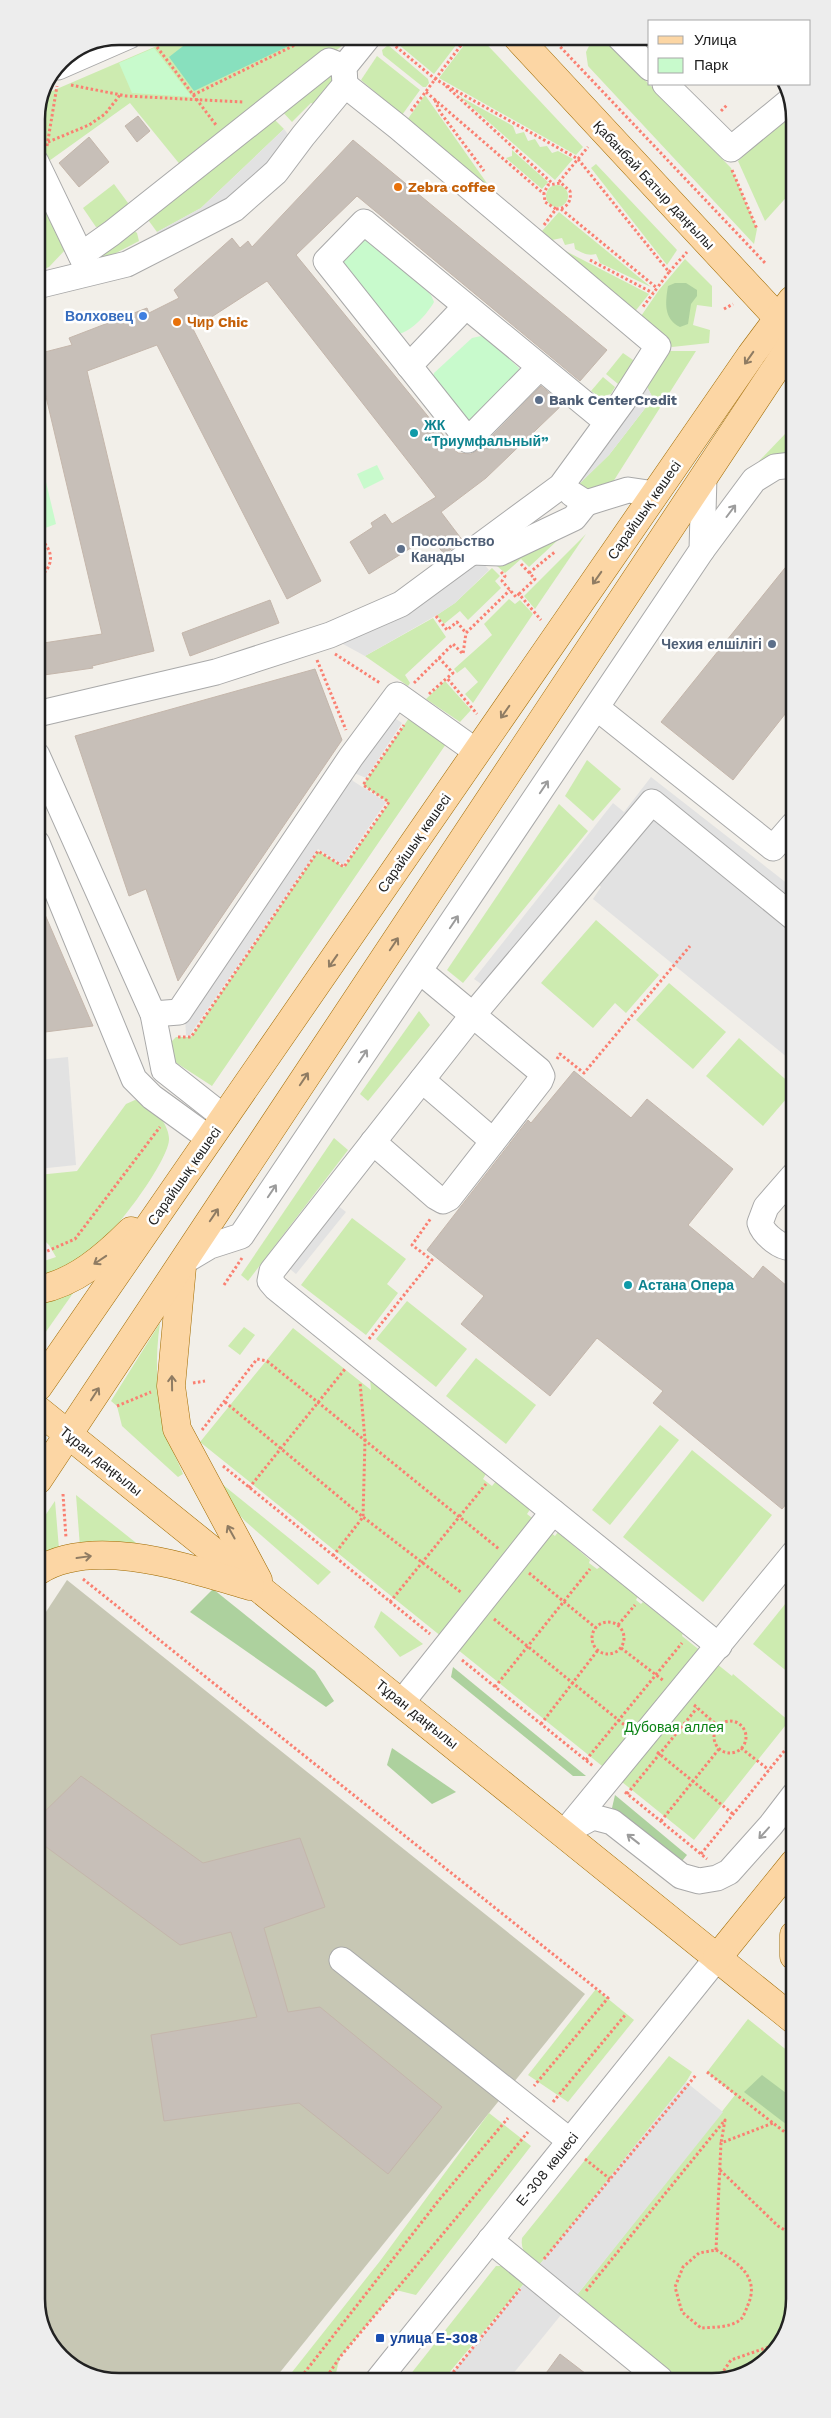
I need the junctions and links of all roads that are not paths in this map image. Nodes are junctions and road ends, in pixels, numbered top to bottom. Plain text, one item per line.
1 (113, 45) edge
2 (372, 45) edge
3 (537, 45) edge
4 (627, 45) edge
5 (648, 66) edge
6 (344, 76) junction
7 (59, 78) edge
8 (667, 85) edge
9 (784, 105) edge
10 (45, 166) edge
11 (85, 264) junction
12 (45, 282) edge
13 (465, 307) junction
14 (786, 316) edge
15 (786, 318) edge
16 (786, 353) edge
17 (409, 366) junction
18 (540, 367) junction
19 (608, 422) junction
20 (786, 466) edge
21 (704, 476) junction
22 (560, 486) junction
23 (655, 494) junction
24 (586, 503) junction
25 (702, 550) junction
26 (471, 552) junction
27 (597, 708) junction
28 (45, 712) edge
29 (477, 752) junction
30 (45, 773) edge
31 (786, 841) edge
32 (45, 862) edge
33 (786, 911) edge
34 (420, 972) junction
35 (153, 1014) junction
36 (472, 1016) junction
37 (422, 1080) junction
38 (217, 1128) junction
39 (493, 1141) junction
40 (373, 1142) junction
41 (786, 1184) edge
42 (173, 1190) junction
43 (786, 1248) edge
44 (183, 1262) junction
45 (45, 1287) edge
46 (45, 1377) edge
47 (45, 1416) edge
48 (69, 1435) junction
49 (45, 1470) edge
50 (553, 1512) junction
51 (786, 1563) edge
52 (45, 1566) edge
53 (263, 1590) junction
54 (719, 1646) junction
55 (402, 1702) junction
56 (786, 1804) edge
57 (564, 1833) junction
58 (786, 1872) edge
59 (717, 1958) junction
60 (342, 1960) dead end
61 (786, 2014) edge
62 (577, 2150) junction
63 (490, 2240) junction
64 (384, 2373) edge
65 (653, 2373) edge

1 - 7 street
2 - 6 street
3 - 14 main road, Қабанбай Батыр даңғылы
4 - 5 street
6 - 11 street
6 - 11 street
6 - 19 street
8 - 9 street
10 - 11 street
11 - 12 street
13 - 17 street
13 - 17 street
13 - 18 street
15 -> 23 main road, Сарайшық көшесі
16 - 21 main road
17 - 18 street
18 - 19 street
19 - 22 street
25 -> 20 street
21 - 25 street
44 -> 21 main road
22 - 24 street
22 - 26 street
23 - 24 street
23 -> 29 main road, Сарайшық көшесі
24 - 26 street
25 - 27 street
26 - 28 street
27 - 31 street
34 -> 27 street
29 - 35 street
29 -> 38 main road, Сарайшық көшесі
30 - 35 street
32 - 38 street
33 - 36 street
34 - 36 street
44 -> 34 street
35 - 38 street
36 - 37 street
36 - 39 street
37 - 39 street
37 - 40 street
38 - 42 main road, Сарайшық көшесі
39 - 40 street
40 - 50 street
41 - 43 street
42 -> 45 main road
42 - 46 main road, Сарайшық көшесі
48 -> 44 main road
53 -> 44 main road
47 - 48 main road, Тұран даңғылы
48 - 49 main road
48 - 53 main road, Тұран даңғылы
50 - 54 street
50 - 55 street
51 - 54 street
52 -> 53 main road
53 - 55 main road, Тұран даңғылы
54 - 57 street
55 - 57 main road, Тұран даңғылы
56 -> 57 street
57 - 59 main road, Тұран даңғылы
58 - 59 main road
59 - 61 main road, Тұран даңғылы
59 - 62 street, Е-308 көшесі
60 - 62 street
62 - 63 street, Е-308 көшесі
63 - 64 street, Е-308 көшесі
63 - 65 street

